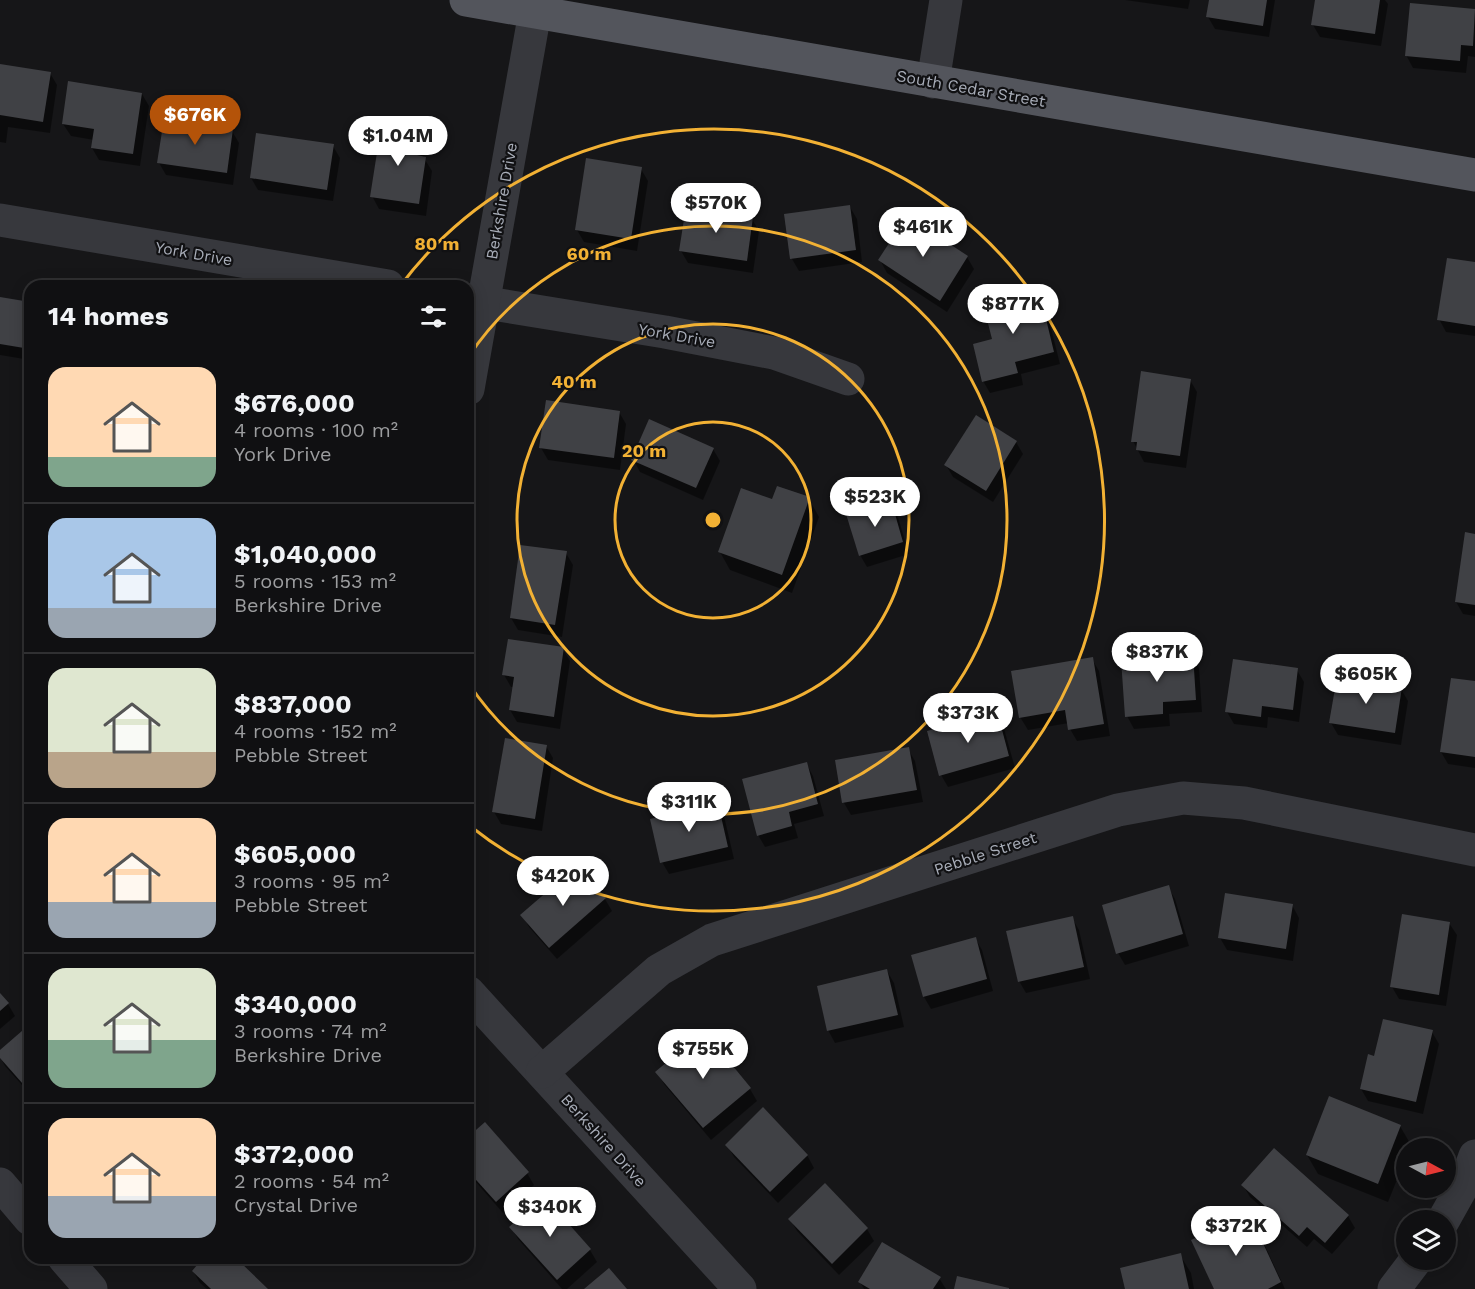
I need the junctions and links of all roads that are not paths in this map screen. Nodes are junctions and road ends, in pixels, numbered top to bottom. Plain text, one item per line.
1 (466, 0) edge
2 (946, 0) edge
3 (536, 12) junction
4 (933, 82) junction
5 (1475, 175) edge
6 (0, 220) edge
7 (353, 280) edge
8 (475, 301) edge
9 (848, 379) dead end
10 (1475, 850) edge
11 (474, 998) edge
12 (542, 1072) junction
13 (1475, 1156) edge
14 (0, 1184) edge
15 (1449, 1210) edge
16 (24, 1212) edge
17 (69, 1264) edge
18 (1408, 1270) edge
19 (91, 1289) edge
20 (740, 1289) edge
21 (1394, 1289) edge

1 - 3 main road, South Cedar Street
2 - 4 street
3 - 4 main road, South Cedar Street
3 - 8 street, Berkshire Drive
4 - 5 main road, South Cedar Street
6 - 7 street, York Drive
8 - 9 street, York Drive
10 - 12 street, Pebble Street
11 - 12 street, Berkshire Drive
12 - 20 street, Berkshire Drive
13 - 15 street
14 - 16 street
17 - 19 street
18 - 21 street

